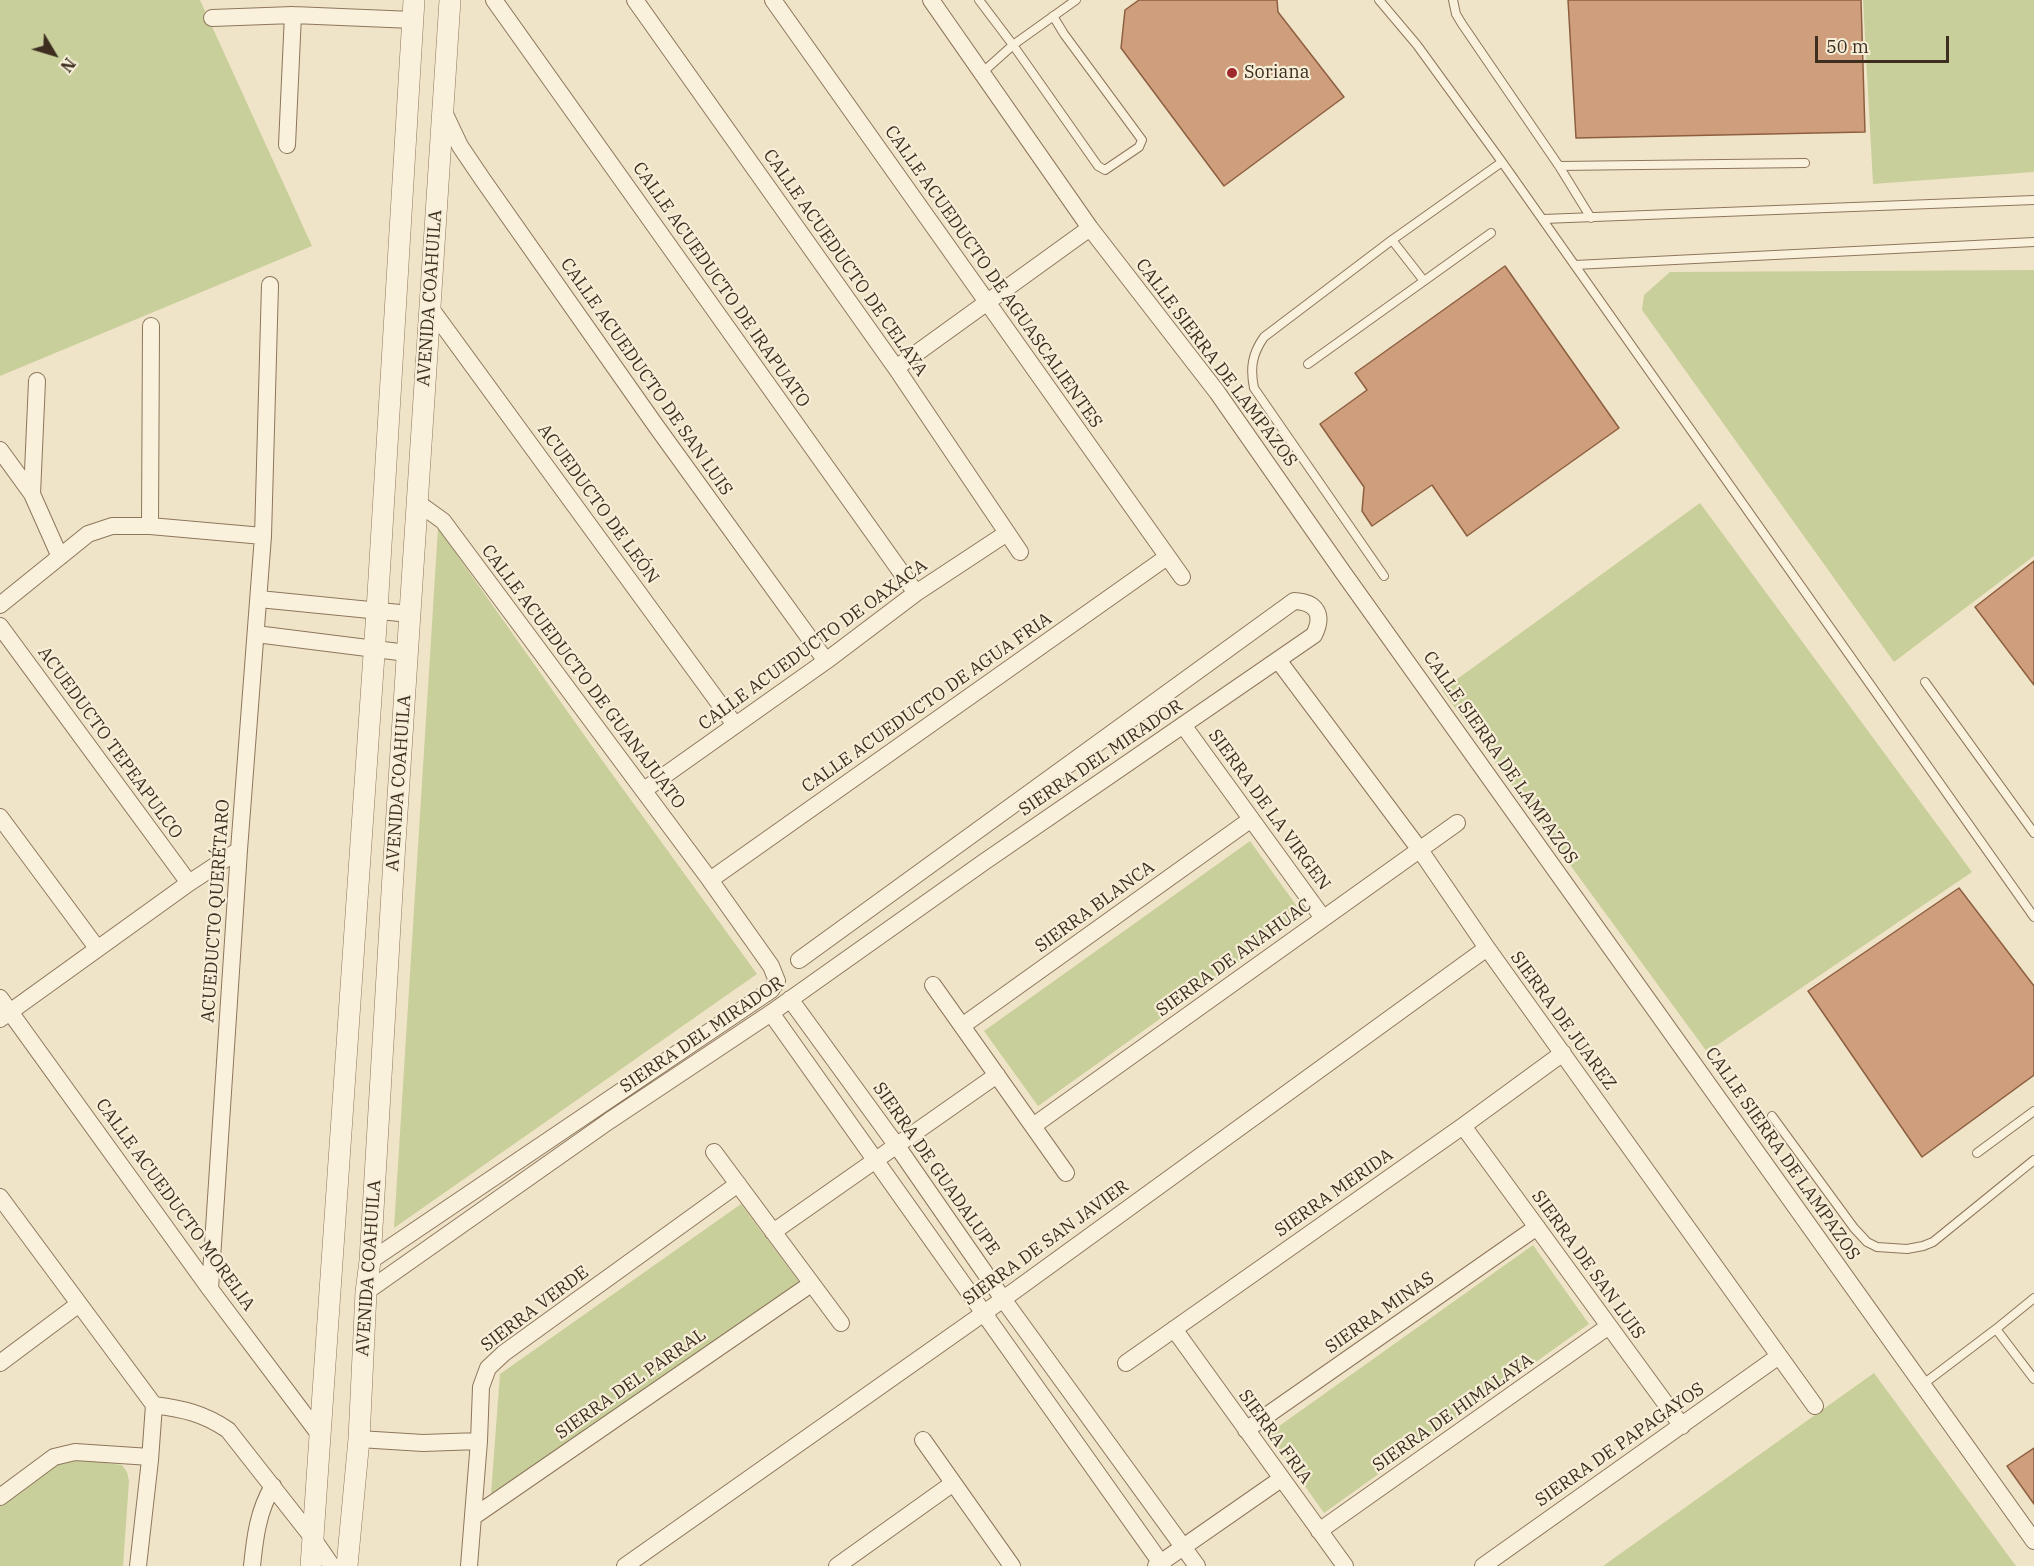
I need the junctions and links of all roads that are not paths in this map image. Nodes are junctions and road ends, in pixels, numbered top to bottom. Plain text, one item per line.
1 (450, 0) edge
2 (494, 0) edge
3 (634, 0) edge
4 (773, 0) edge
5 (931, 0) edge
6 (979, 0) edge
7 (1076, 0) edge
8 (1379, 0) edge
9 (1453, 0) edge
10 (413, 10) edge
11 (293, 15) junction
12 (1053, 16) junction
13 (212, 18) dead end
14 (1013, 45) junction
15 (983, 72) junction
16 (443, 110) junction
17 (287, 145) dead end
18 (1502, 162) junction
19 (1805, 163) dead end
20 (1559, 166) junction
21 (2034, 200) edge
22 (1591, 218) junction
23 (1543, 219) junction
24 (1090, 228) junction
25 (1491, 233) dead end
26 (1392, 240) junction
27 (2034, 242) edge
28 (1575, 265) junction
29 (1424, 281) junction
30 (270, 285) dead end
31 (987, 303) junction
32 (429, 306) junction
33 (151, 326) dead end
34 (1308, 364) dead end
35 (896, 368) junction
36 (37, 381) dead end
37 (0, 450) edge
38 (32, 494) junction
39 (418, 503) junction
40 (150, 526) junction
41 (1007, 532) junction
42 (263, 536) junction
43 (1020, 552) dead end
44 (60, 557) junction
45 (1167, 557) junction
46 (1384, 576) dead end
47 (1182, 577) dead end
48 (916, 593) junction
49 (259, 599) junction
50 (0, 604) edge
51 (377, 611) junction
52 (410, 614) junction
53 (0, 626) edge
54 (256, 634) junction
55 (375, 649) junction
56 (407, 653) junction
57 (1278, 660) junction
58 (826, 661) junction
59 (1925, 682) dead end
60 (735, 725) junction
61 (1183, 725) junction
62 (644, 790) junction
63 (0, 817) edge
64 (1250, 820) junction
65 (1457, 823) dead end
66 (2034, 833) edge
67 (970, 838) junction
68 (239, 850) junction
69 (1420, 850) junction
70 (984, 862) junction
71 (710, 880) junction
72 (189, 883) junction
73 (2034, 917) edge
74 (1323, 918) junction
75 (97, 948) junction
76 (1487, 948) junction
77 (799, 960) dead end
78 (777, 981) joint
79 (933, 985) dead end
80 (790, 999) junction
81 (3, 1010) edge
82 (771, 1013) junction
83 (962, 1026) junction
84 (1563, 1053) junction
85 (997, 1076) junction
86 (2034, 1112) edge
87 (1772, 1116) dead end
88 (1033, 1126) junction
89 (1463, 1126) junction
90 (897, 1146) junction
91 (714, 1152) dead end
92 (1977, 1153) dead end
93 (2034, 1160) edge
94 (875, 1162) junction
95 (1066, 1173) dead end
96 (738, 1184) junction
97 (0, 1197) edge
98 (6, 1216) edge
99 (1537, 1227) junction
100 (773, 1232) junction
101 (370, 1261) junction
102 (811, 1284) junction
103 (210, 1289) junction
104 (366, 1292) junction
105 (2034, 1298) edge
106 (1003, 1299) junction
107 (79, 1304) junction
108 (984, 1313) junction
109 (841, 1323) dead end
110 (1609, 1326) junction
111 (1174, 1329) junction
112 (1996, 1329) junction
113 (1779, 1356) junction
114 (0, 1363) edge
115 (1126, 1363) dead end
116 (2034, 1379) edge
117 (1922, 1385) junction
118 (154, 1405) junction
119 (1815, 1406) dead end
120 (1682, 1426) junction
121 (1246, 1430) junction
122 (319, 1434) junction
123 (359, 1439) junction
124 (923, 1440) dead end
125 (479, 1441) junction
126 (150, 1457) junction
127 (1281, 1479) junction
128 (952, 1484) junction
129 (273, 1486) junction
130 (0, 1497) edge
131 (473, 1517) junction
132 (1319, 1531) junction
133 (312, 1537) junction
134 (2034, 1541) edge
135 (1183, 1546) junction
136 (1160, 1565) edge
137 (138, 1566) edge
138 (252, 1566) edge
139 (311, 1566) edge
140 (332, 1566) edge
141 (347, 1566) edge
142 (469, 1566) edge
143 (625, 1566) edge
144 (837, 1566) edge
145 (1012, 1566) edge
146 (1197, 1566) edge
147 (1346, 1566) edge
148 (1483, 1566) edge

1 - 16 street, AVENIDA COAHUILA
2 - 48 street, CALLE ACUEDUCTO DE IRAPUATO
3 - 35 street, CALLE ACUEDUCTO DE CELAYA
4 - 31 street, CALLE ACUEDUCTO DE AGUASCALIENTES
5 - 15 street, CALLE SIERRA DE LAMPAZOS
6 - 14 lane
7 - 12 lane
8 - 18 lane
9 - 20 lane
10 - 11 street
10 - 51 street, AVENIDA COAHUILA
11 - 13 street
11 - 17 street
12 - 14 lane
12 - 14 lane
14 - 15 lane
15 - 24 street, CALLE SIERRA DE LAMPAZOS
16 - 32 street, AVENIDA COAHUILA
16 - 58 street, CALLE ACUEDUCTO DE SAN LUIS
18 - 23 lane
18 - 26 lane
19 - 20 lane
20 - 22 lane
21 - 22 lane
22 - 23 lane
23 - 28 lane
24 - 31 street
24 - 117 street, CALLE SIERRA DE LAMPAZOS
25 - 29 lane
26 - 29 lane
26 - 46 lane
27 - 28 lane
28 - 73 lane
29 - 34 lane
30 - 42 street, ACUEDUCTO QUERÉTARO
31 - 35 street
31 - 45 street, CALLE ACUEDUCTO DE AGUASCALIENTES
32 - 39 street, AVENIDA COAHUILA
32 - 60 street, ACUEDUCTO DE LEÓN
33 - 40 street
35 - 41 street, CALLE ACUEDUCTO DE CELAYA
36 - 38 street
37 - 38 street
38 - 44 street
39 - 52 street, AVENIDA COAHUILA
39 - 62 street, CALLE ACUEDUCTO DE GUANAJUATO
40 - 42 street
40 - 44 street
41 - 43 street, CALLE ACUEDUCTO DE CELAYA
41 - 48 street, CALLE ACUEDUCTO DE OAXACA
42 - 49 street, ACUEDUCTO QUERÉTARO
44 - 50 street
45 - 47 street, CALLE ACUEDUCTO DE AGUASCALIENTES
45 - 71 street, CALLE ACUEDUCTO DE AGUA FRIA
48 - 58 street, CALLE ACUEDUCTO DE OAXACA
49 - 51 street
49 - 54 street, ACUEDUCTO QUERÉTARO
51 - 52 street
51 - 55 street, AVENIDA COAHUILA
52 - 56 street, AVENIDA COAHUILA
53 - 72 street, ACUEDUCTO TEPEAPULCO
54 - 55 street
54 - 68 street, ACUEDUCTO QUERÉTARO
55 - 56 street
55 - 122 street, AVENIDA COAHUILA
56 - 101 street, AVENIDA COAHUILA
57 - 61 street, SIERRA DEL MIRADOR
57 - 67 street, SIERRA DEL MIRADOR
57 - 69 street, SIERRA DE JUAREZ
58 - 60 street, CALLE ACUEDUCTO DE OAXACA
59 - 66 lane
60 - 62 street, CALLE ACUEDUCTO DE OAXACA
61 - 64 street, SIERRA DE LA VIRGEN
61 - 70 street, SIERRA DEL MIRADOR
62 - 71 street, CALLE ACUEDUCTO DE GUANAJUATO
63 - 75 street
64 - 74 street, SIERRA DE LA VIRGEN
64 - 83 street, SIERRA BLANCA
65 - 69 street, SIERRA DE ANAHUAC
67 - 70 street
67 - 77 street, SIERRA DEL MIRADOR
68 - 72 street
68 - 103 street, ACUEDUCTO QUERÉTARO
69 - 74 street, SIERRA DE ANAHUAC
69 - 76 street, SIERRA DE JUAREZ
70 - 80 street, SIERRA DEL MIRADOR
71 - 78 street, CALLE ACUEDUCTO DE GUANAJUATO
72 - 75 street
74 - 88 street, SIERRA DE ANAHUAC
75 - 81 street
76 - 84 street, SIERRA DE JUAREZ
76 - 106 street, SIERRA DE SAN JAVIER
78 - 101 street, SIERRA DEL MIRADOR
79 - 83 street
80 - 82 street, SIERRA DEL MIRADOR
80 - 90 street, SIERRA DE GUADALUPE
81 - 103 street, CALLE ACUEDUCTO MORELIA
82 - 94 street
82 - 104 street, SIERRA DEL MIRADOR
83 - 85 street
84 - 89 street, SIERRA MERIDA
84 - 113 street, SIERRA DE JUAREZ
85 - 88 street
85 - 90 street
86 - 92 lane
87 - 93 lane
88 - 95 street
89 - 99 street, SIERRA DE SAN LUIS
89 - 111 street, SIERRA MERIDA
90 - 94 street
90 - 106 street, SIERRA DE GUADALUPE
91 - 96 street
94 - 100 street
94 - 108 street
96 - 100 street
96 - 125 street, SIERRA VERDE
97 - 98 street
98 - 107 street
99 - 110 street, SIERRA DE SAN LUIS
99 - 121 street, SIERRA MINAS
100 - 102 street
101 - 104 street, AVENIDA COAHUILA
102 - 109 street
102 - 131 street, SIERRA DEL PARRAL
103 - 122 street, CALLE ACUEDUCTO MORELIA
104 - 123 street, AVENIDA COAHUILA
105 - 112 lane
106 - 108 street, SIERRA DE SAN JAVIER
106 - 135 street, SIERRA DE GUADALUPE
107 - 114 street
107 - 118 street
108 - 136 street
108 - 143 street, SIERRA DE SAN JAVIER
110 - 120 street, SIERRA DE SAN LUIS
110 - 132 street, SIERRA DE HIMALAYA
111 - 115 street, SIERRA MERIDA
111 - 121 street, SIERRA FRIA
112 - 116 lane
112 - 117 lane
113 - 119 street, SIERRA DE JUAREZ
113 - 120 street, SIERRA DE PAPAGAYOS
117 - 134 street, CALLE SIERRA DE LAMPAZOS
118 - 126 street
118 - 129 street
120 - 148 street, SIERRA DE PAPAGAYOS
121 - 127 street, SIERRA FRIA
122 - 133 street, AVENIDA COAHUILA
123 - 125 street
123 - 141 street, AVENIDA COAHUILA
124 - 128 street
125 - 131 street, SIERRA VERDE
126 - 130 street
126 - 137 street
127 - 132 street, SIERRA FRIA
127 - 135 street
128 - 144 street
128 - 145 street
129 - 133 street
129 - 138 street
131 - 142 street, SIERRA VERDE
132 - 147 street, SIERRA FRIA
133 - 139 street, AVENIDA COAHUILA
133 - 140 street
135 - 136 street
135 - 146 street, SIERRA DE GUADALUPE

